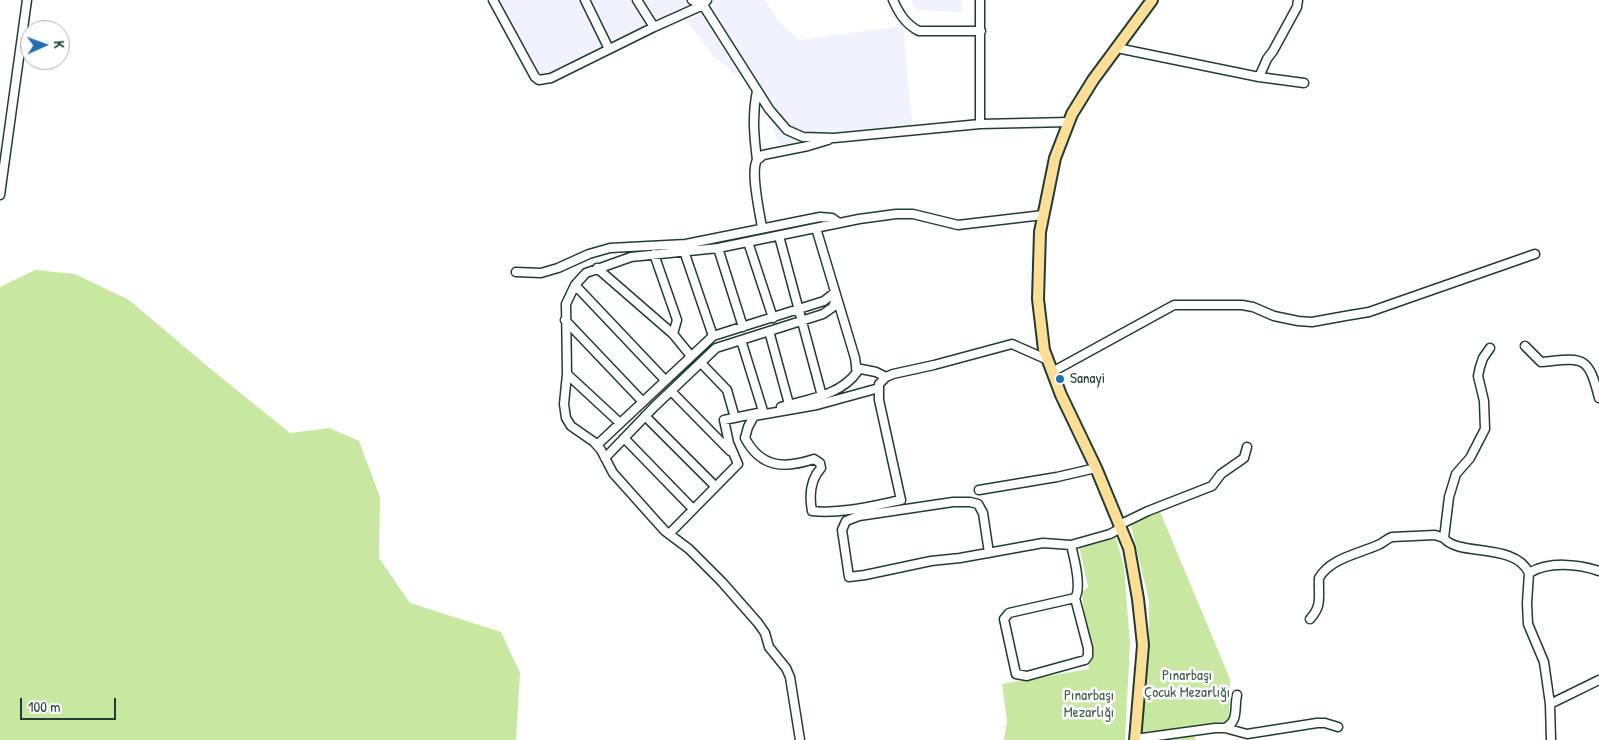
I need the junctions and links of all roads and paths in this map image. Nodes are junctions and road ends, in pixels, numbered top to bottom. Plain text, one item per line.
1 (27, 0) edge
2 (493, 0) edge
3 (585, 0) edge
4 (637, 0) edge
5 (692, 0) edge
6 (893, 0) edge
7 (980, 0) edge
8 (1152, 0) edge
9 (1298, 0) edge
10 (705, 2) edge
11 (654, 27) junction
12 (981, 31) junction
13 (1116, 48) junction
14 (609, 49) junction
15 (1259, 77) junction
16 (1304, 84) dead end
17 (757, 91) junction
18 (1069, 122) junction
19 (980, 124) junction
20 (9, 132) junction
21 (0, 133) edge
22 (834, 138) junction
23 (757, 160) junction
24 (0, 195) edge
25 (1043, 215) junction
26 (839, 223) junction
27 (762, 228) junction
28 (816, 228) junction
29 (779, 236) junction
30 (748, 242) junction
31 (718, 248) junction
32 (684, 251) junction
33 (654, 254) junction
34 (1535, 254) dead end
35 (597, 268) junction
36 (516, 272) dead end
37 (575, 285) junction
38 (835, 296) junction
39 (800, 309) junction
40 (773, 318) junction
41 (565, 320) junction
42 (802, 320) junction
43 (743, 327) junction
44 (769, 331) junction
45 (673, 334) junction
46 (713, 336) junction
47 (740, 340) junction
48 (1525, 346) dead end
49 (1490, 348) dead end
50 (691, 356) junction
51 (1048, 360) junction
52 (701, 363) junction
53 (856, 368) junction
54 (1052, 372) junction
55 (567, 374) junction
56 (886, 377) junction
57 (666, 380) junction
58 (879, 388) junction
59 (671, 391) junction
60 (822, 396) junction
61 (1599, 398) edge
62 (643, 402) junction
63 (789, 404) junction
64 (763, 412) junction
65 (645, 416) junction
66 (735, 418) junction
67 (620, 423) junction
68 (624, 438) junction
69 (597, 445) junction
70 (1247, 447) dead end
71 (734, 454) junction
72 (605, 458) junction
73 (1096, 468) junction
74 (715, 486) junction
75 (979, 490) dead end
76 (693, 509) junction
77 (1120, 527) junction
78 (670, 533) junction
79 (1444, 538) junction
80 (1072, 545) junction
81 (990, 553) junction
82 (1599, 571) edge
83 (1530, 573) junction
84 (1076, 598) junction
85 (1310, 619) dead end
86 (1599, 680) edge
87 (1237, 696) dead end
88 (1550, 704) junction
89 (1225, 728) junction
90 (1338, 728) dead end
91 (800, 740) edge
92 (1135, 740) edge
93 (1551, 740) edge

1 - 20 street
2 - 14 street
3 - 14 street
4 - 11 street
5 - 10 street
6 - 12 street
7 - 12 street
8 - 13 main road
9 - 15 street
10 - 11 street
10 - 17 street
11 - 14 street
12 - 19 street
13 - 15 street
13 - 18 main road
15 - 16 street
17 - 22 street
17 - 23 street
18 - 19 street
18 - 25 main road
19 - 22 street
20 - 21 street
20 - 24 street
22 - 23 street
23 - 27 street
25 - 26 street
25 - 51 main road
26 - 27 street
26 - 28 street
27 - 36 street
28 - 29 street
28 - 38 street
29 - 30 street
29 - 39 street
30 - 31 street
30 - 40 street
31 - 32 street
31 - 43 street
32 - 33 street
32 - 46 street
33 - 35 street
33 - 45 street
34 - 54 street
35 - 37 street
35 - 45 street
37 - 41 street
37 - 57 street
38 - 39 street
38 - 42 street
38 - 53 street
39 - 40 street
39 - 42 street
40 - 43 street
41 - 55 street
41 - 62 street
42 - 44 street
42 - 60 street
43 - 46 street
44 - 47 street
44 - 63 street
45 - 50 street
46 - 50 street
47 - 52 street
47 - 64 street
48 - 61 street
49 - 79 street
50 - 57 street
51 - 54 main road
51 - 56 street
52 - 59 street
52 - 66 street
53 - 56 street
53 - 60 street
54 - 73 main road
55 - 67 street
55 - 69 street
56 - 58 street
57 - 62 street
58 - 58 street
59 - 65 street
59 - 71 street
60 - 63 street
62 - 67 street
63 - 64 street
64 - 66 street
65 - 68 street
65 - 74 street
66 - 71 street
67 - 69 street
68 - 72 street
68 - 76 street
69 - 72 street
70 - 77 street
71 - 74 street
72 - 78 street
73 - 75 street
73 - 77 main road
74 - 76 street
76 - 78 street
77 - 80 street
77 - 92 main road
78 - 91 street
79 - 83 street
79 - 85 street
80 - 81 street
80 - 84 street
81 - 81 street
82 - 83 street
83 - 88 street
84 - 84 street
86 - 88 street
87 - 89 street
88 - 93 street
89 - 90 street
89 - 92 street

